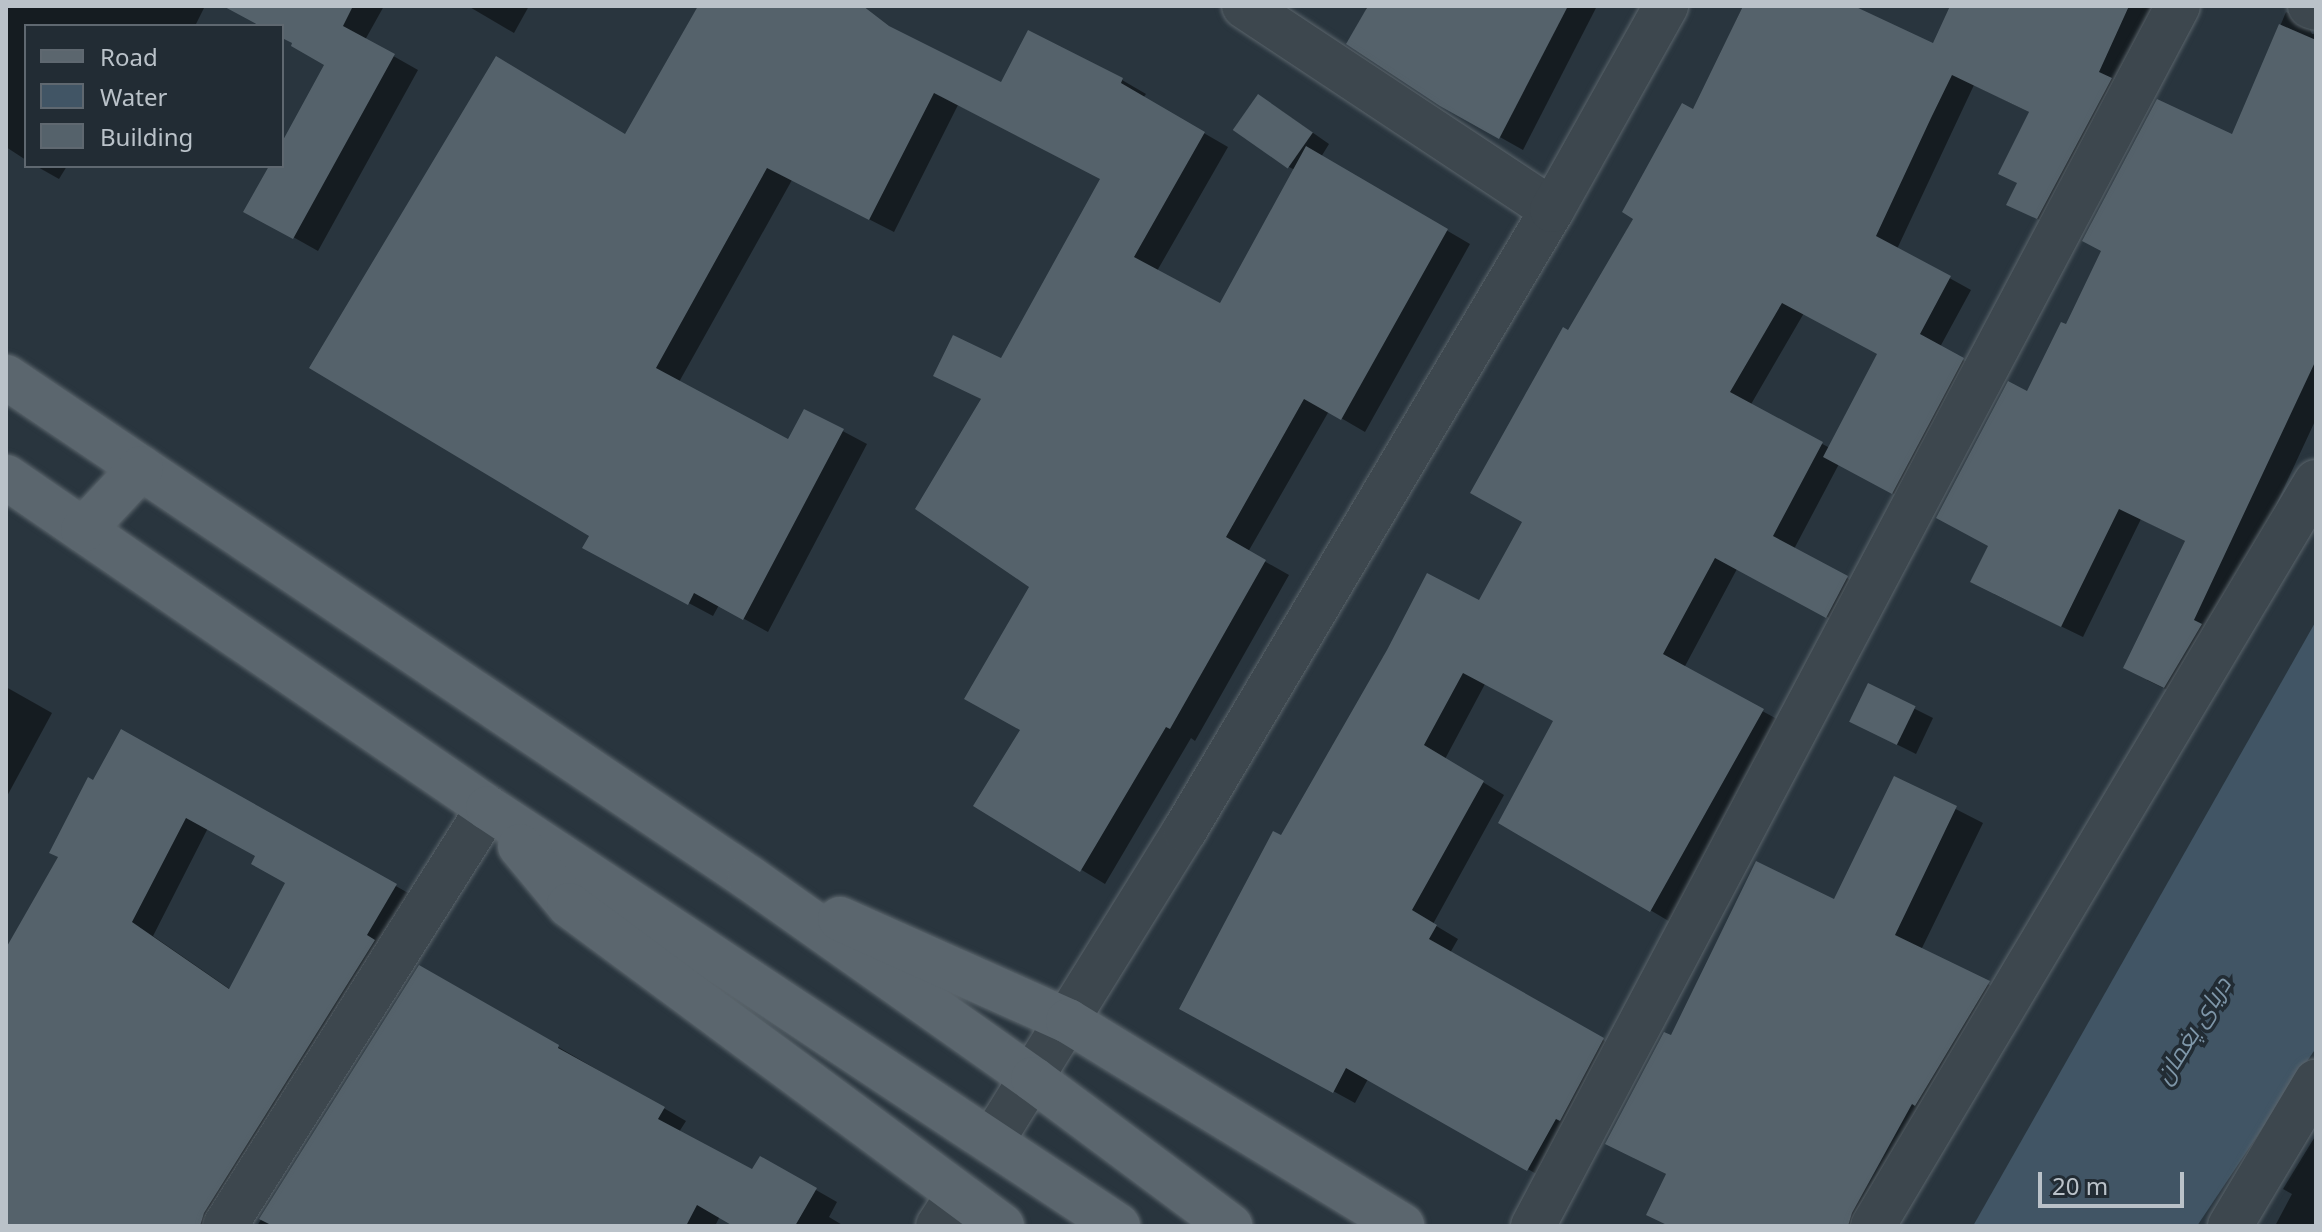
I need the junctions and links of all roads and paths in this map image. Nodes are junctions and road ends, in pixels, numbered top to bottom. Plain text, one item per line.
1 (1244, 6) edge
2 (1666, 6) edge
3 (2178, 6) edge
4 (2310, 6) edge
5 (2316, 8) edge
6 (1552, 210) junction
7 (6, 377) edge
8 (141, 468) junction
9 (6, 477) edge
10 (2316, 482) edge
11 (83, 530) junction
12 (488, 808) junction
13 (749, 878) junction
14 (1068, 1021) junction
15 (1033, 1079) junction
16 (2316, 1082) edge
17 (992, 1141) junction
18 (948, 1210) edge
19 (225, 1226) edge
20 (1002, 1226) edge
21 (1118, 1226) edge
22 (1230, 1226) edge
23 (1402, 1226) edge
24 (1533, 1226) edge
25 (1873, 1226) edge
26 (2230, 1226) edge

1 - 6 street
2 - 6 street
3 - 24 street
4 - 5 street
6 - 14 street
7 - 8 main road
8 - 11 main road
8 - 13 main road
9 - 11 main road
10 - 25 street
11 - 12 main road
12 - 17 main road
12 - 18 main road
12 - 19 street
13 - 14 main road
13 - 15 main road
14 - 15 street
14 - 23 main road
15 - 17 street
15 - 22 main road
16 - 26 street
17 - 21 main road
18 - 20 main road

